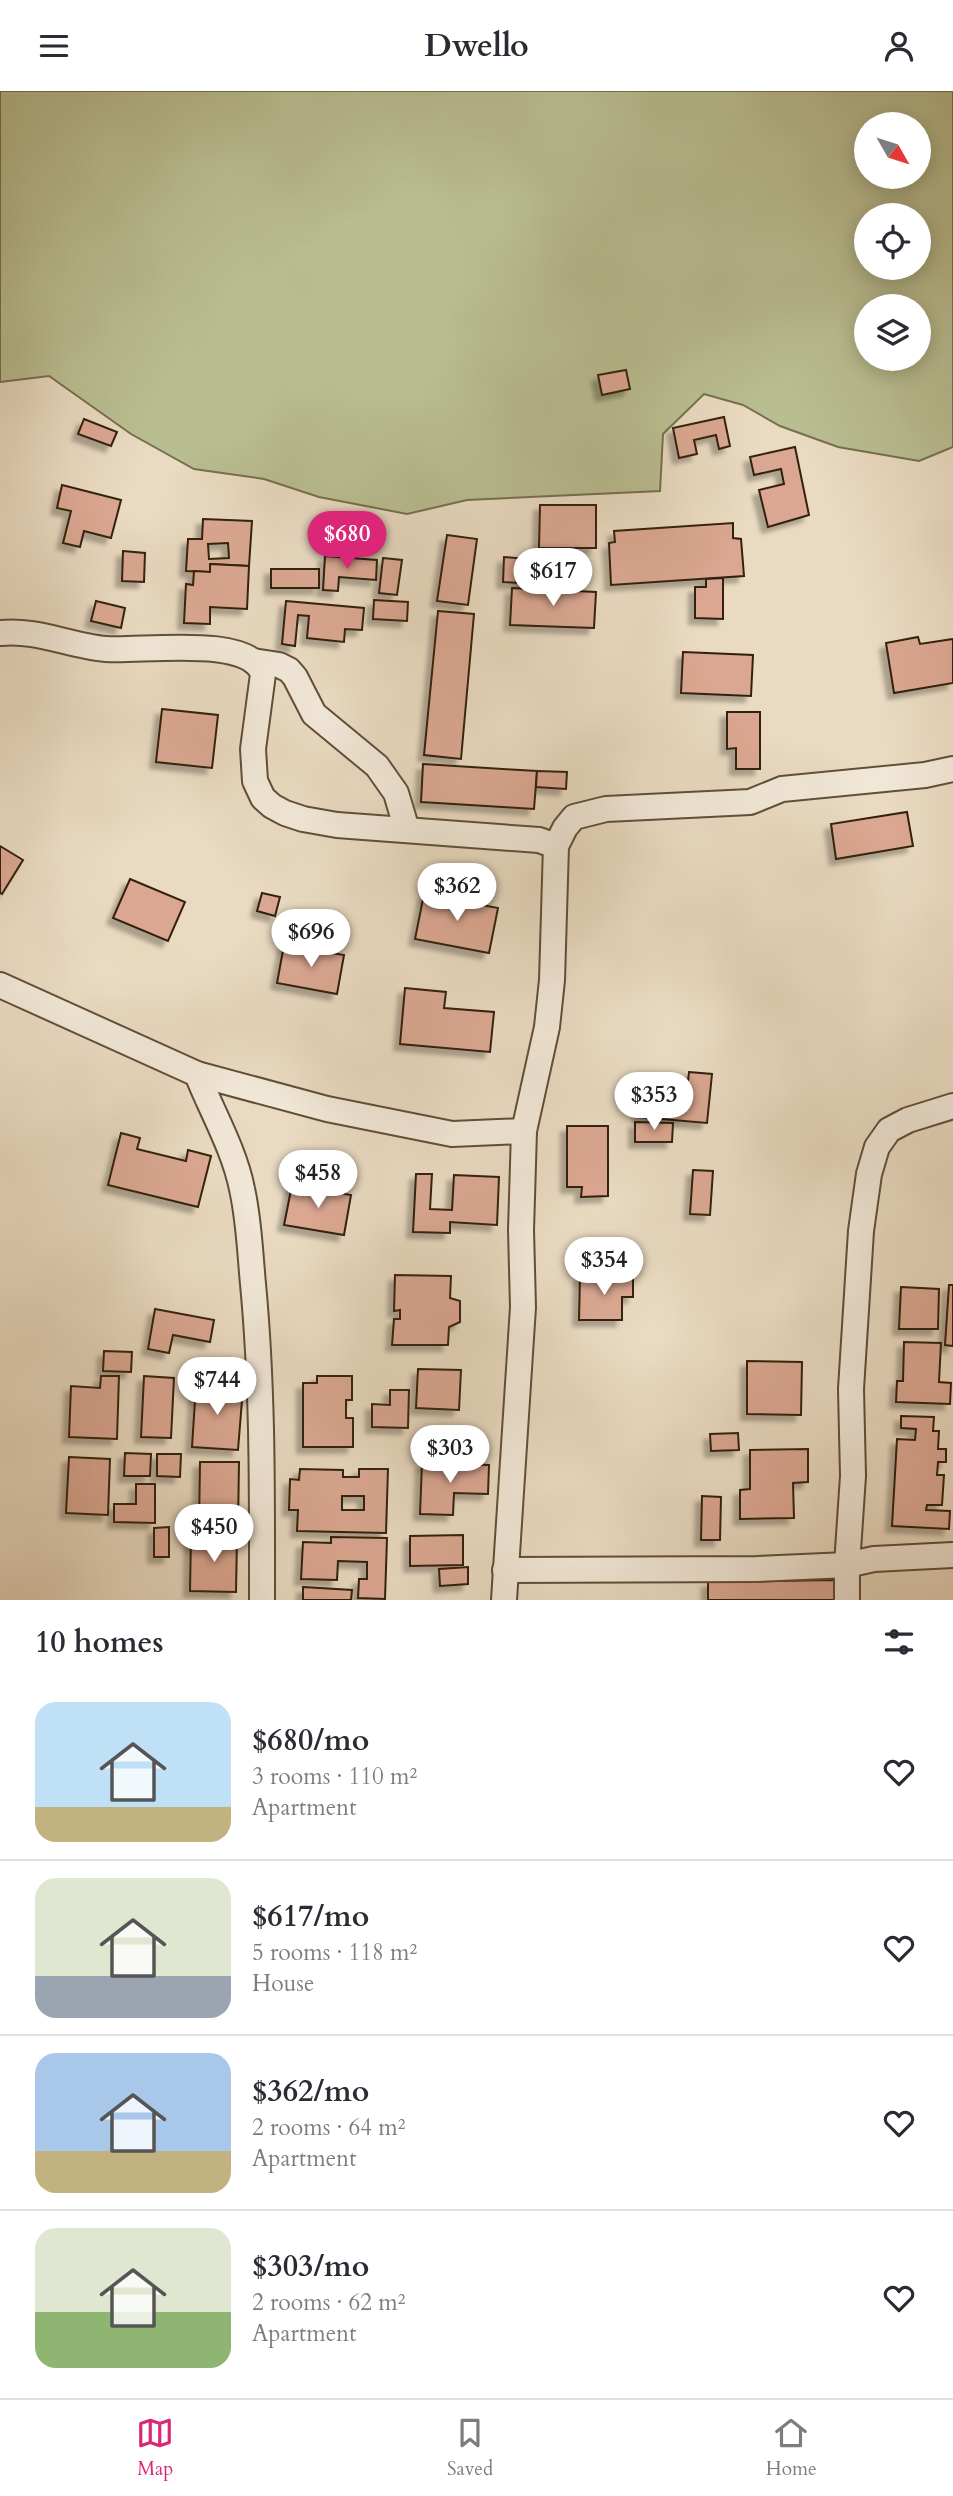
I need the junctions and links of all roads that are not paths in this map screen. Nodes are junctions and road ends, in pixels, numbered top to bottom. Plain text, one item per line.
1 (0, 633) edge
2 (253, 661) junction
3 (953, 769) edge
4 (407, 829) junction
5 (556, 846) junction
6 (0, 985) edge
7 (197, 1074) junction
8 (953, 1105) edge
9 (524, 1131) junction
10 (953, 1555) edge
11 (847, 1565) junction
12 (505, 1570) junction
13 (262, 1600) edge
14 (505, 1600) edge
15 (847, 1600) edge

1 - 2 street
2 - 4 street
2 - 4 street
3 - 5 street
4 - 5 street
5 - 9 street
6 - 7 street
7 - 9 street
7 - 13 street
8 - 11 street
9 - 12 street
10 - 11 street
11 - 12 street
11 - 15 street
12 - 14 street

